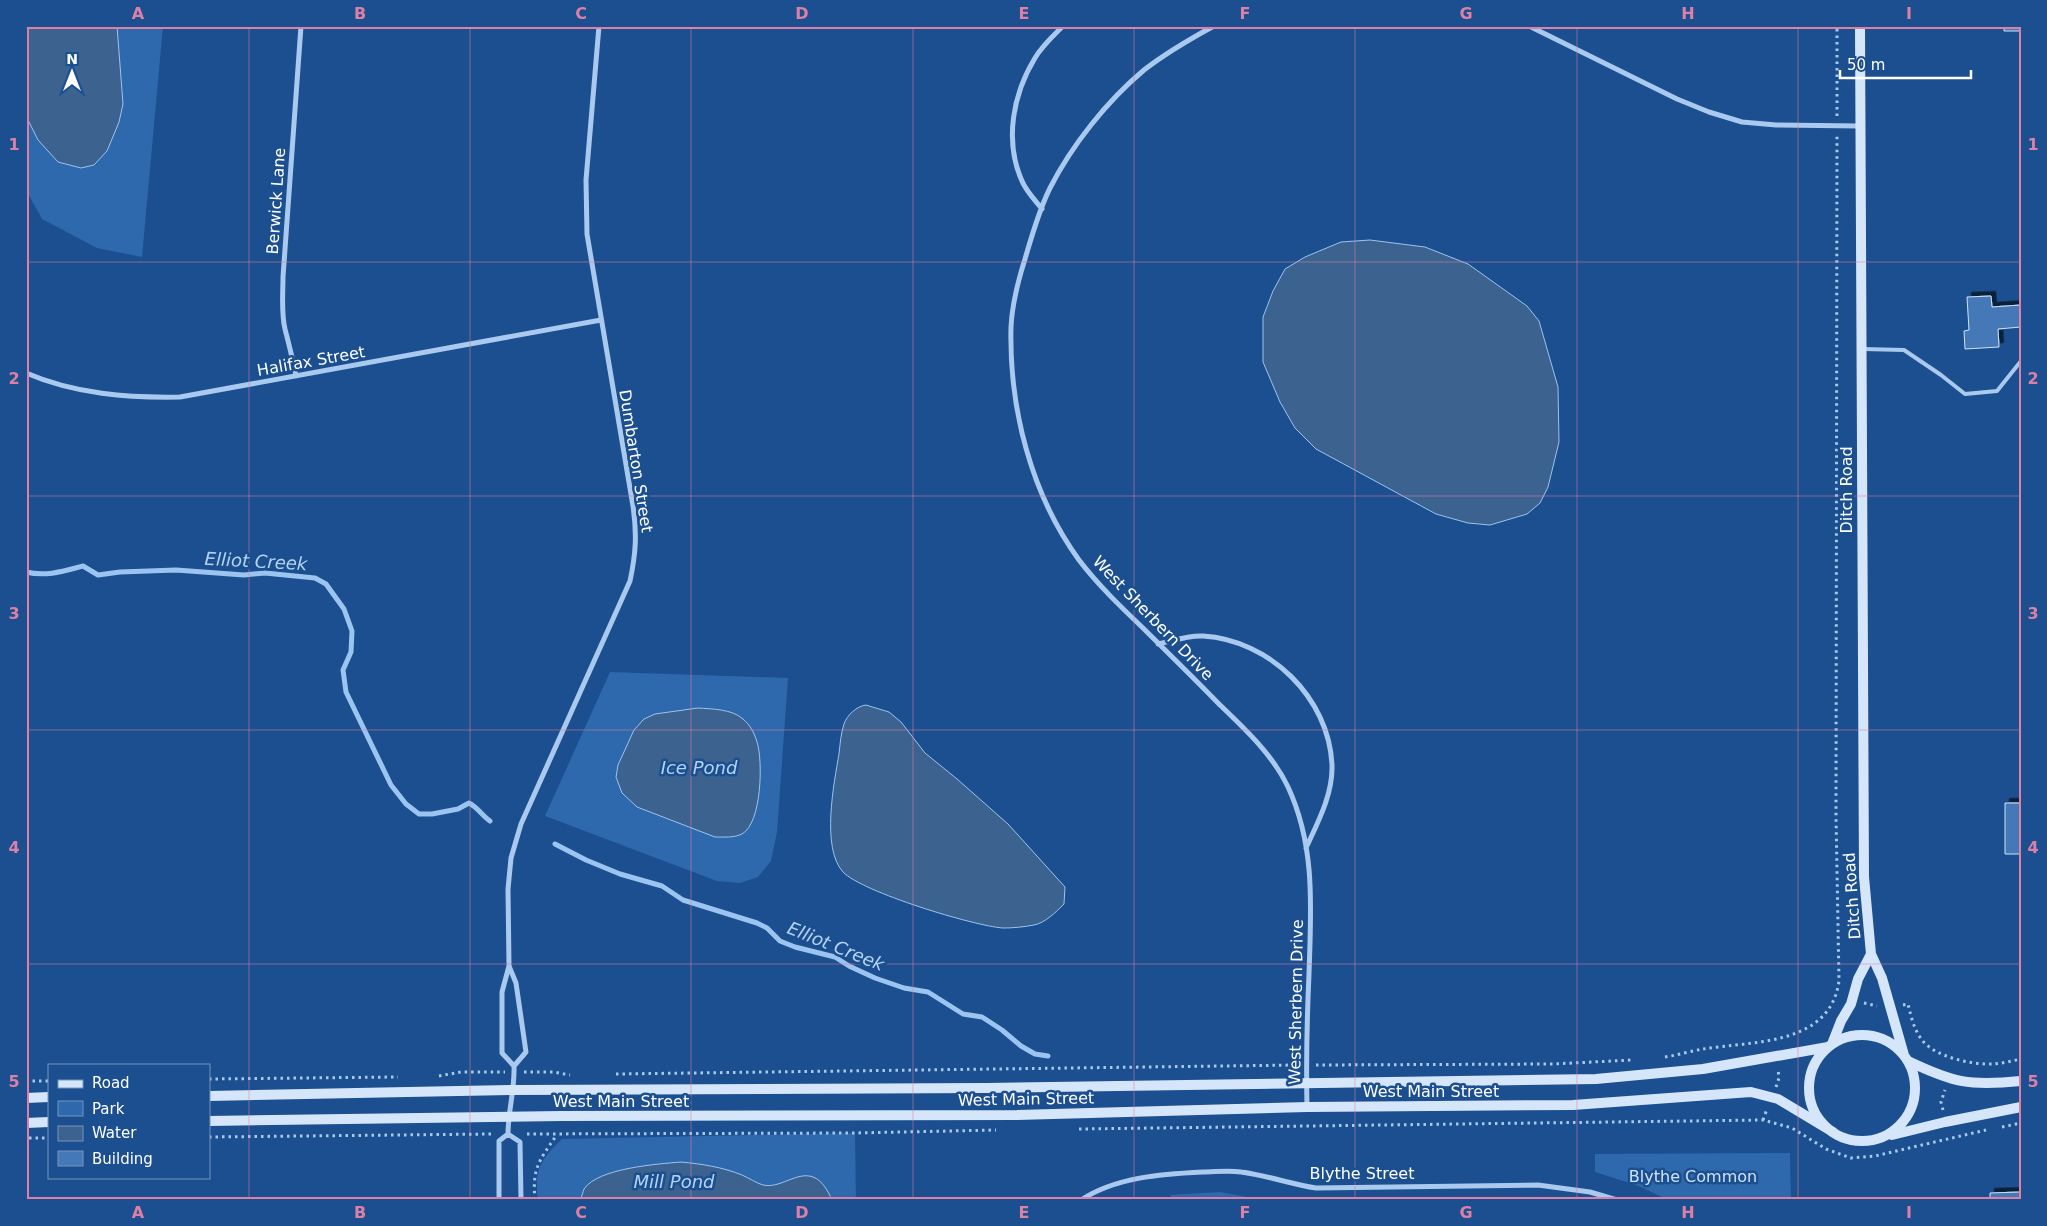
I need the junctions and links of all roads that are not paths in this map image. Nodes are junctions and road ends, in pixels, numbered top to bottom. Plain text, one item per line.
1 (301, 26) edge
2 (599, 26) edge
3 (1063, 26) edge
4 (1214, 26) edge
5 (1529, 26) edge
6 (1860, 26) edge
7 (1861, 126) junction
8 (1042, 209) junction
9 (601, 320) junction
10 (1861, 348) junction
11 (2021, 361) edge
12 (26, 373) edge
13 (296, 376) junction
14 (1158, 644) junction
15 (1306, 848) junction
16 (1870, 954) junction
17 (509, 966) junction
18 (1830, 1046) junction
19 (1906, 1058) junction
20 (514, 1066) junction
21 (2021, 1081) edge
22 (1306, 1082) junction
23 (514, 1090) junction
24 (210, 1096) edge
25 (26, 1098) edge
26 (48, 1098) edge
27 (1307, 1106) junction
28 (2021, 1108) edge
29 (508, 1118) junction
30 (210, 1121) edge
31 (26, 1122) edge
32 (48, 1122) edge
33 (1833, 1132) junction
34 (508, 1134) junction
35 (1884, 1136) junction
36 (499, 1200) edge
37 (521, 1200) edge
38 (1081, 1200) edge
39 (1617, 1200) edge

1 - 13 street, Berwick Lane
2 - 9 street, Dumbarton Street
3 - 8 street
4 - 8 street, West Sherbern Drive
5 - 7 street
6 - 7 street, Ditch Road
7 - 10 street, Ditch Road
8 - 14 street, West Sherbern Drive
9 - 13 street, Halifax Street
9 - 17 street, Dumbarton Street
10 - 11 lane
10 - 16 street, Ditch Road
12 - 13 street, Halifax Street
14 - 15 street, West Sherbern Drive
14 - 15 street
15 - 22 street, West Sherbern Drive
16 - 18 street, Ditch Road
16 - 19 street, Ditch Road
17 - 20 street, Dumbarton Street
17 - 20 street, Dumbarton Street
18 - 19 street
18 - 22 street, West Main Street
18 - 33 street
19 - 21 street
19 - 35 street
20 - 23 street, Dumbarton Street
22 - 23 street, West Main Street
22 - 27 street, West Sherbern Drive
23 - 24 street, West Main Street
23 - 29 street, Dumbarton Street
25 - 26 street
27 - 29 street, West Main Street
27 - 33 street, West Main Street
28 - 35 street
29 - 30 street, West Main Street
29 - 34 street, Dumbarton Street
31 - 32 street
33 - 35 street
34 - 36 street
34 - 37 street
38 - 39 street, Blythe Street

